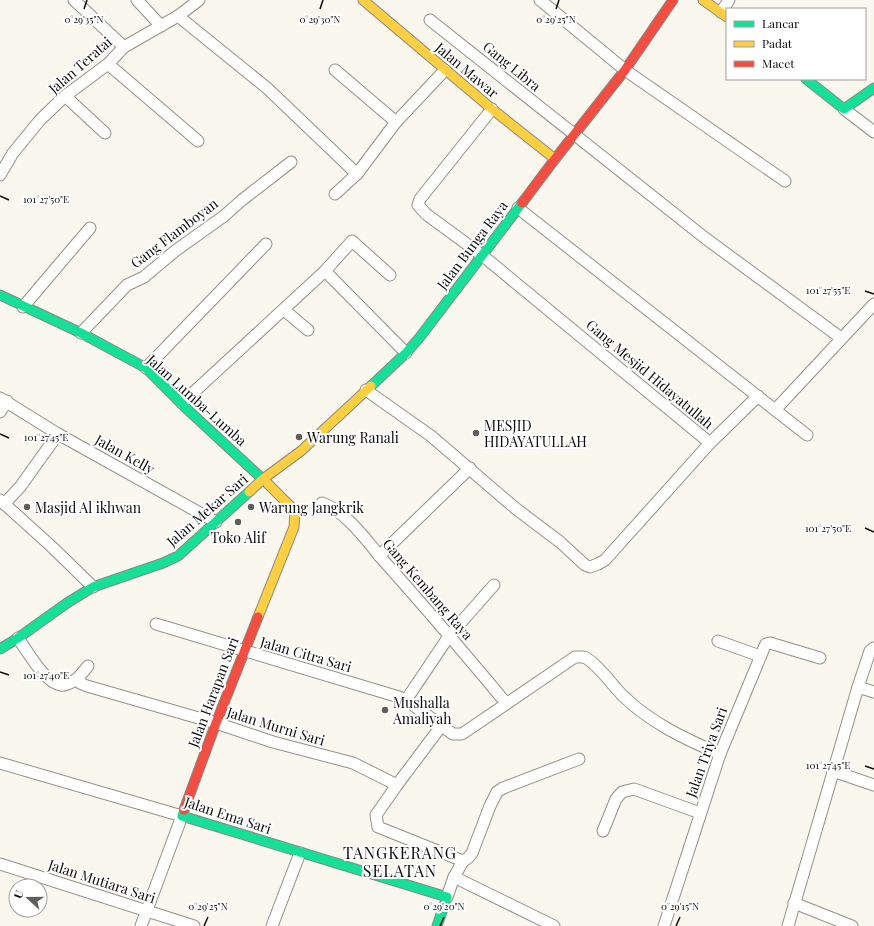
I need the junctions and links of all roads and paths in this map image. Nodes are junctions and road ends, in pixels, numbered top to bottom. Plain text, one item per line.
1 (74, 0) edge
2 (137, 0) edge
3 (199, 0) edge
4 (363, 0) edge
5 (540, 0) edge
6 (673, 0) edge
7 (703, 0) edge
8 (724, 14) edge
9 (178, 16) junction
10 (430, 20) dead end
11 (161, 26) junction
12 (124, 47) junction
13 (108, 64) junction
14 (336, 70) dead end
15 (445, 70) junction
16 (625, 70) junction
17 (807, 80) edge
18 (874, 88) edge
19 (65, 96) junction
20 (844, 108) junction
21 (492, 109) junction
22 (396, 122) junction
23 (874, 132) edge
24 (105, 133) dead end
25 (574, 135) junction
26 (198, 141) dead end
27 (554, 159) junction
28 (291, 162) dead end
29 (357, 174) junction
30 (0, 175) edge
31 (785, 181) dead end
32 (335, 194) dead end
33 (518, 208) junction
34 (90, 228) dead end
35 (266, 244) dead end
36 (483, 256) junction
37 (325, 271) junction
38 (390, 275) dead end
39 (0, 295) edge
40 (874, 304) edge
41 (24, 307) junction
42 (284, 310) junction
43 (308, 330) dead end
44 (80, 333) junction
45 (841, 338) junction
46 (406, 353) junction
47 (146, 368) junction
48 (366, 390) junction
49 (758, 396) junction
50 (4, 400) edge
51 (182, 403) junction
52 (775, 410) junction
53 (0, 412) edge
54 (58, 434) junction
55 (807, 436) dead end
56 (710, 443) junction
57 (470, 468) junction
58 (263, 479) junction
59 (2, 502) edge
60 (322, 503) dead end
61 (216, 522) junction
62 (379, 556) junction
63 (494, 585) dead end
64 (93, 587) junction
65 (156, 624) dead end
66 (449, 636) junction
67 (18, 638) junction
68 (718, 642) dead end
69 (874, 648) edge
70 (0, 649) edge
71 (244, 652) junction
72 (760, 656) junction
73 (820, 658) dead end
74 (88, 666) dead end
75 (78, 678) junction
76 (858, 687) junction
77 (874, 692) edge
78 (406, 700) junction
79 (506, 703) junction
80 (216, 723) junction
81 (442, 725) junction
82 (720, 754) junction
83 (579, 759) dead end
84 (0, 763) edge
85 (833, 771) junction
86 (397, 785) junction
87 (874, 785) edge
88 (700, 813) junction
89 (182, 816) junction
90 (603, 831) dead end
91 (300, 854) junction
92 (463, 861) junction
93 (0, 864) edge
94 (454, 877) junction
95 (447, 897) junction
96 (794, 903) junction
97 (146, 911) junction
98 (141, 926) edge
99 (194, 926) edge
100 (272, 926) edge
101 (437, 926) edge
102 (554, 926) edge
103 (664, 926) edge
104 (788, 926) edge
105 (852, 926) edge

1 - 12 street
2 - 11 street
3 - 9 street, Jalan Teratai
4 - 15 street, Jalan Mawar
5 - 16 street
6 - 16 street, Jalan Bunga Raya
7 - 8 street
9 - 11 street, Jalan Teratai
9 - 29 street
10 - 25 street, Gang Libra
11 - 12 street, Jalan Teratai
12 - 13 street, Jalan Teratai
13 - 19 street, Jalan Teratai
13 - 26 street
14 - 22 street
15 - 21 street, Jalan Mawar
15 - 22 street
16 - 25 street, Jalan Bunga Raya
16 - 31 street
17 - 20 street
18 - 20 street
19 - 24 street
19 - 30 street, Jalan Teratai
20 - 23 street
21 - 27 street, Jalan Mawar
21 - 36 street, Gang Mesjid Hidayatullah
22 - 29 street
25 - 27 street, Jalan Bunga Raya
25 - 45 street, Gang Libra
27 - 33 street, Jalan Bunga Raya
28 - 44 street, Gang Flamboyan
29 - 32 street
33 - 36 street, Jalan Bunga Raya
33 - 49 street
34 - 41 street
35 - 47 street
36 - 46 street, Jalan Bunga Raya
36 - 56 street, Gang Mesjid Hidayatullah
37 - 38 street
37 - 42 street
37 - 46 street
39 - 41 street, Jalan Lumba-Lumba
40 - 45 street
41 - 44 street, Jalan Lumba-Lumba
42 - 43 street
42 - 51 street
44 - 47 street, Jalan Lumba-Lumba
45 - 52 street
46 - 48 street, Jalan Bunga Raya
47 - 51 street, Jalan Lumba-Lumba
48 - 57 street, Gang Mesjid Hidayatullah
48 - 58 street, Jalan Bunga Raya
49 - 52 street
49 - 56 street
50 - 53 street
50 - 54 street, Jalan Kelly
51 - 58 street, Jalan Lumba-Lumba
52 - 55 street
54 - 59 street
54 - 61 street, Jalan Kelly
56 - 57 street, Gang Mesjid Hidayatullah
57 - 62 street
58 - 61 street, Jalan Mekar Sari
58 - 71 street, Jalan Harapan Sari
59 - 64 street
60 - 62 street, Gang Kembang Raya
61 - 64 street, Jalan Mekar Sari
62 - 66 street, Gang Kembang Raya
63 - 66 street
64 - 67 street, Jalan Mekar Sari
65 - 71 street, Jalan Citra Sari
66 - 78 street
66 - 79 street, Gang Kembang Raya
67 - 70 street, Jalan Mekar Sari
67 - 75 street
68 - 72 street
69 - 76 street
71 - 78 street, Jalan Citra Sari
71 - 80 street, Jalan Harapan Sari
72 - 73 street, Jalan Triya Sari
72 - 82 street, Jalan Triya Sari
74 - 75 street
75 - 80 street, Jalan Murni Sari
76 - 77 street
76 - 85 street
78 - 81 street, Jalan Citra Sari
79 - 81 street, Jalan Citra Sari
79 - 82 street
80 - 86 street, Jalan Murni Sari
80 - 89 street, Jalan Harapan Sari
81 - 86 street
82 - 88 street, Jalan Triya Sari
83 - 92 street
84 - 89 street, Jalan Ema Sari
85 - 87 street
85 - 96 street
86 - 92 street
88 - 90 street
88 - 103 street, Jalan Triya Sari
89 - 91 street, Jalan Ema Sari
89 - 97 street, Jalan Harapan Sari
91 - 95 street, Jalan Ema Sari
91 - 100 street
92 - 94 street
93 - 97 street, Jalan Mutiara Sari
94 - 95 street
94 - 102 street
95 - 101 street
96 - 104 street
96 - 105 street
97 - 98 street, Jalan Harapan Sari
97 - 99 street, Jalan Mutiara Sari

